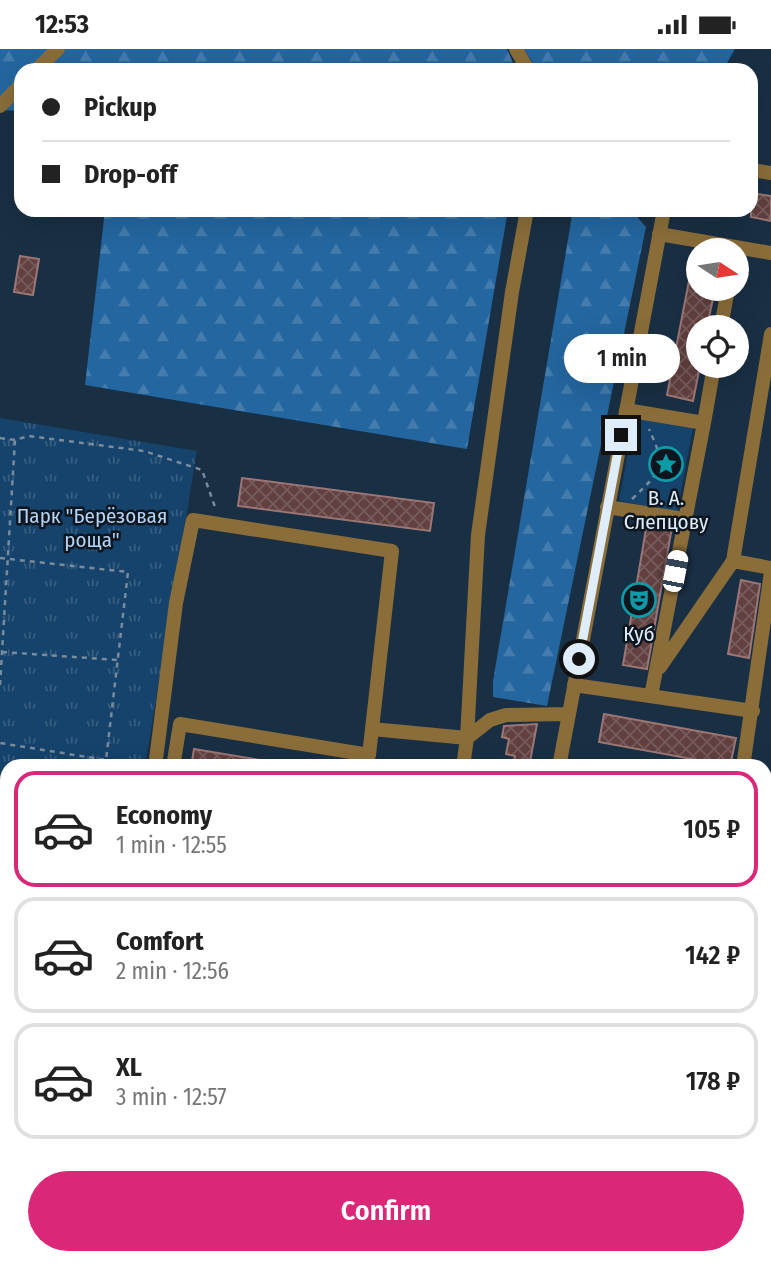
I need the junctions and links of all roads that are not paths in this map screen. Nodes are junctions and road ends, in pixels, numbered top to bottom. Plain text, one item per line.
1 (58, 49) edge
2 (43, 63) edge
3 (14, 92) edge
4 (0, 106) edge
5 (526, 217) edge
6 (663, 217) edge
7 (659, 235) junction
8 (686, 240) edge
9 (749, 251) edge
10 (771, 253) edge
11 (771, 333) edge
12 (712, 378) edge
13 (626, 410) junction
14 (704, 423) junction
15 (614, 508) junction
16 (685, 519) junction
17 (733, 561) junction
18 (771, 570) edge
19 (656, 674) junction
20 (574, 685) junction
21 (651, 696) junction
22 (752, 711) junction
23 (568, 714) junction
24 (372, 729) junction
25 (467, 738) junction
26 (156, 759) edge
27 (174, 759) edge
28 (464, 759) edge
29 (560, 759) edge
30 (744, 759) edge

1 - 2 street
3 - 4 street
5 - 25 street
6 - 7 street
7 - 8 street
7 - 13 street
9 - 10 street
11 - 17 street
12 - 14 street
13 - 14 street
13 - 15 street
14 - 16 street
15 - 16 street
15 - 20 street
16 - 19 street
17 - 18 street
17 - 19 street
18 - 22 street
19 - 21 street
20 - 21 street
20 - 23 street
21 - 22 street
22 - 30 street
23 - 25 street
23 - 29 street
24 - 25 street
24 - 26 street
24 - 27 street
25 - 28 street

